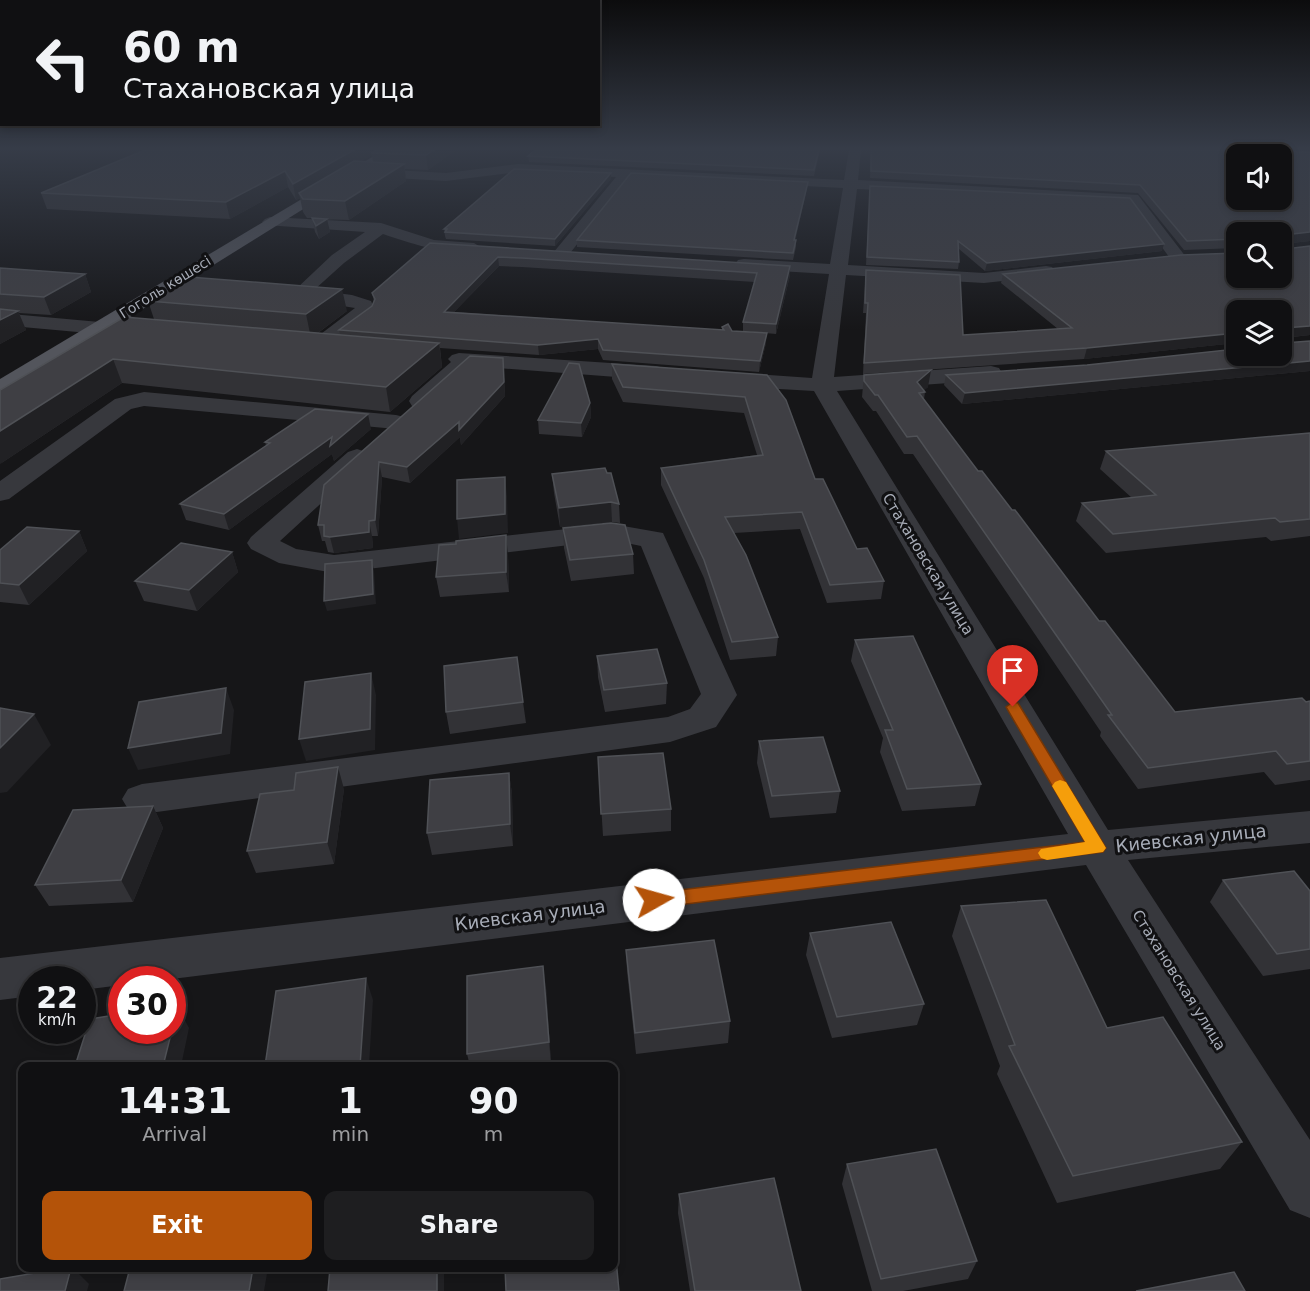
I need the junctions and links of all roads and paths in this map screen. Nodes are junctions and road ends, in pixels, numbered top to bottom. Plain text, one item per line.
1 (290, 210) edge
2 (593, 210) edge
3 (846, 210) edge
4 (1142, 210) edge
5 (270, 222) junction
6 (381, 228) junction
7 (491, 249) edge
8 (584, 254) edge
9 (1201, 256) edge
10 (1178, 257) junction
11 (1155, 259) edge
12 (722, 263) edge
13 (1064, 269) edge
14 (837, 270) junction
15 (0, 320) edge
16 (98, 328) junction
17 (155, 333) edge
18 (293, 345) edge
19 (316, 347) junction
20 (351, 350) edge
21 (1013, 372) edge
22 (680, 375) edge
23 (703, 377) edge
24 (822, 385) junction
25 (0, 388) edge
26 (396, 422) junction
27 (0, 494) edge
28 (142, 799) dead end
29 (1310, 827) edge
30 (1097, 848) junction
31 (0, 979) edge
32 (1310, 1190) edge

1 - 5 main road, Гоголь көшесі
2 - 8 street
3 - 14 street
4 - 10 street
5 - 6 street
5 - 16 main road, Гоголь көшесі
6 - 7 street
6 - 19 street
9 - 10 street
10 - 11 street
12 - 14 street
13 - 14 street
14 - 24 street
15 - 16 street
16 - 17 street
16 - 25 main road, Гоголь көшесі
18 - 19 street
19 - 20 street
21 - 24 street
22 - 26 street
23 - 24 street
24 - 30 street, Стахановская улица
26 - 27 street
26 - 28 street
29 - 30 street, Киевская улица
30 - 31 street, Киевская улица
30 - 32 street, Стахановская улица

